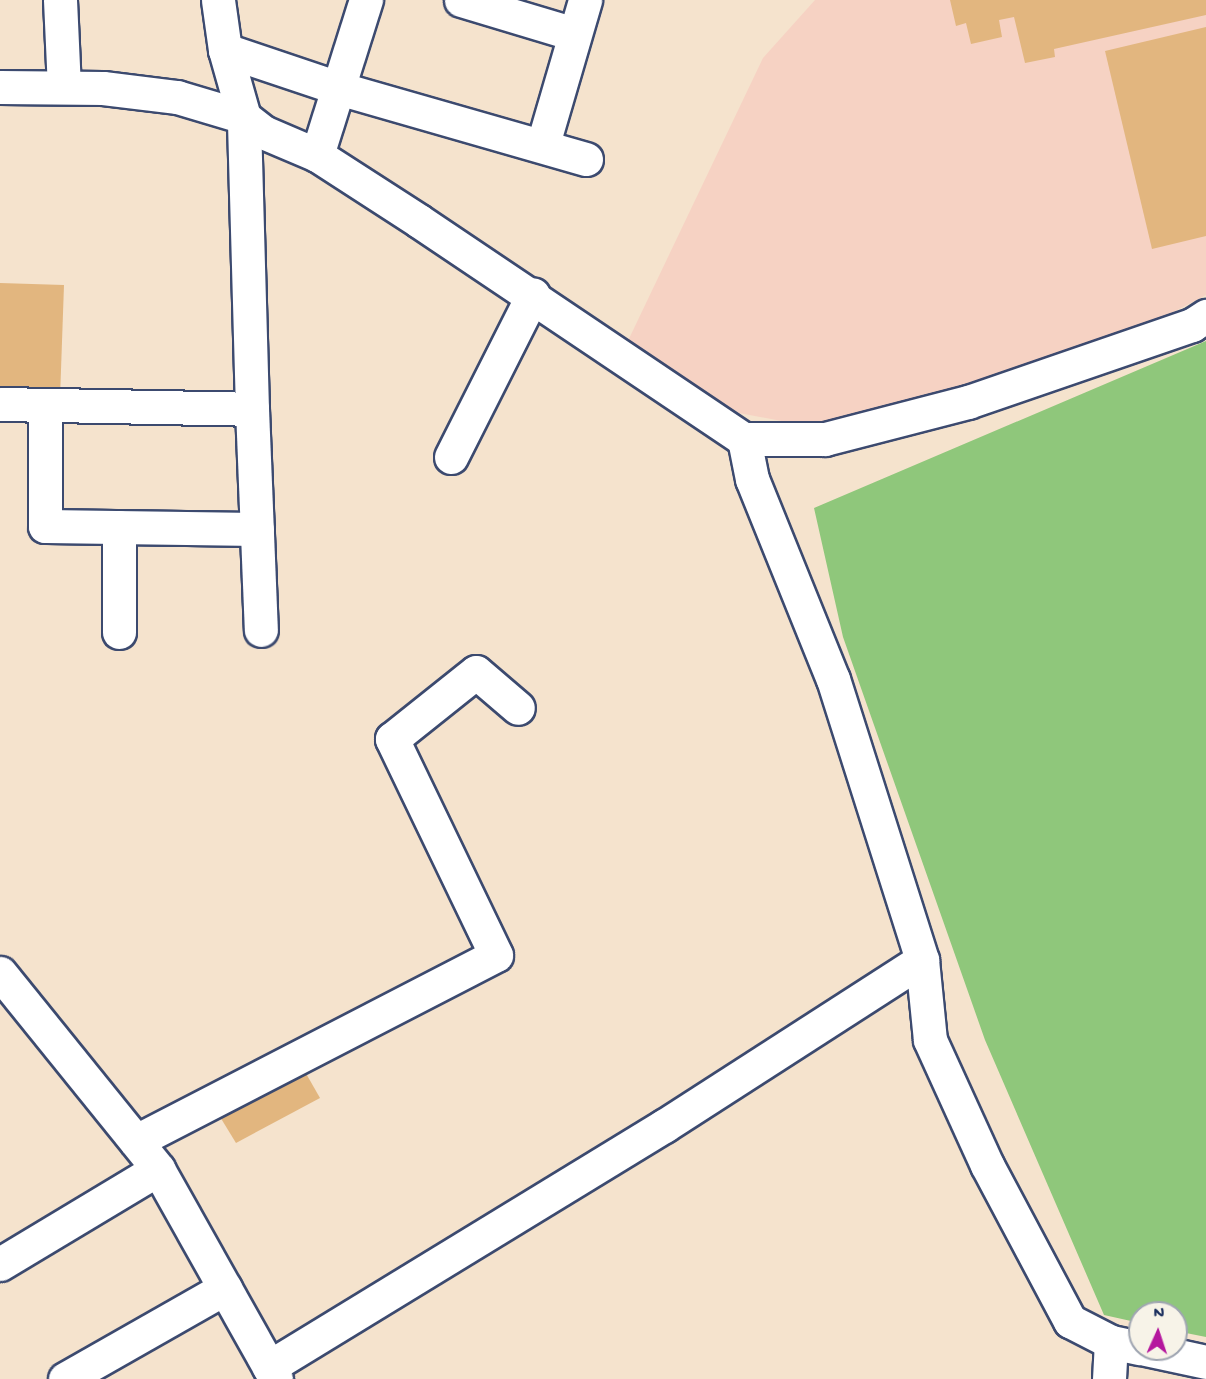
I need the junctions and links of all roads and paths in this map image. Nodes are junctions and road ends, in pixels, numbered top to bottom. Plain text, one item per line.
1 (60, 0) edge
2 (218, 0) edge
3 (366, 0) edge
4 (461, 0) edge
5 (585, 0) edge
6 (574, 34) junction
7 (225, 50) junction
8 (0, 87) edge
9 (64, 87) junction
10 (339, 88) junction
11 (244, 117) junction
12 (543, 144) junction
13 (317, 155) junction
14 (586, 159) dead end
15 (533, 295) junction
16 (1206, 316) edge
17 (0, 404) edge
18 (45, 405) junction
19 (252, 409) junction
20 (744, 439) junction
21 (451, 457) dead end
22 (119, 527) junction
23 (257, 529) junction
24 (261, 630) dead end
25 (119, 632) dead end
26 (518, 708) dead end
27 (922, 960) junction
28 (0, 972) edge
29 (136, 1141) junction
30 (158, 1169) junction
31 (0, 1264) edge
32 (225, 1288) junction
33 (1126, 1345) edge
34 (1188, 1358) edge
35 (1206, 1362) edge
36 (273, 1373) edge
37 (65, 1379) edge
38 (1109, 1379) edge

1 - 9 street
2 - 7 street
3 - 10 street
4 - 6 street
5 - 6 street
6 - 12 street
7 - 10 street
7 - 11 street
8 - 9 street
9 - 11 street
10 - 12 street
10 - 13 street
11 - 13 street
11 - 19 street
12 - 14 street
13 - 15 street
15 - 20 street
15 - 21 street
16 - 20 street
17 - 18 street
18 - 19 street
18 - 22 street
19 - 23 street
20 - 27 street
22 - 23 street
22 - 25 street
23 - 24 street
26 - 29 street
27 - 33 street
27 - 36 street
28 - 29 street
29 - 30 street
30 - 31 street
30 - 32 street
32 - 36 street
32 - 37 street
33 - 38 street
34 - 35 street

